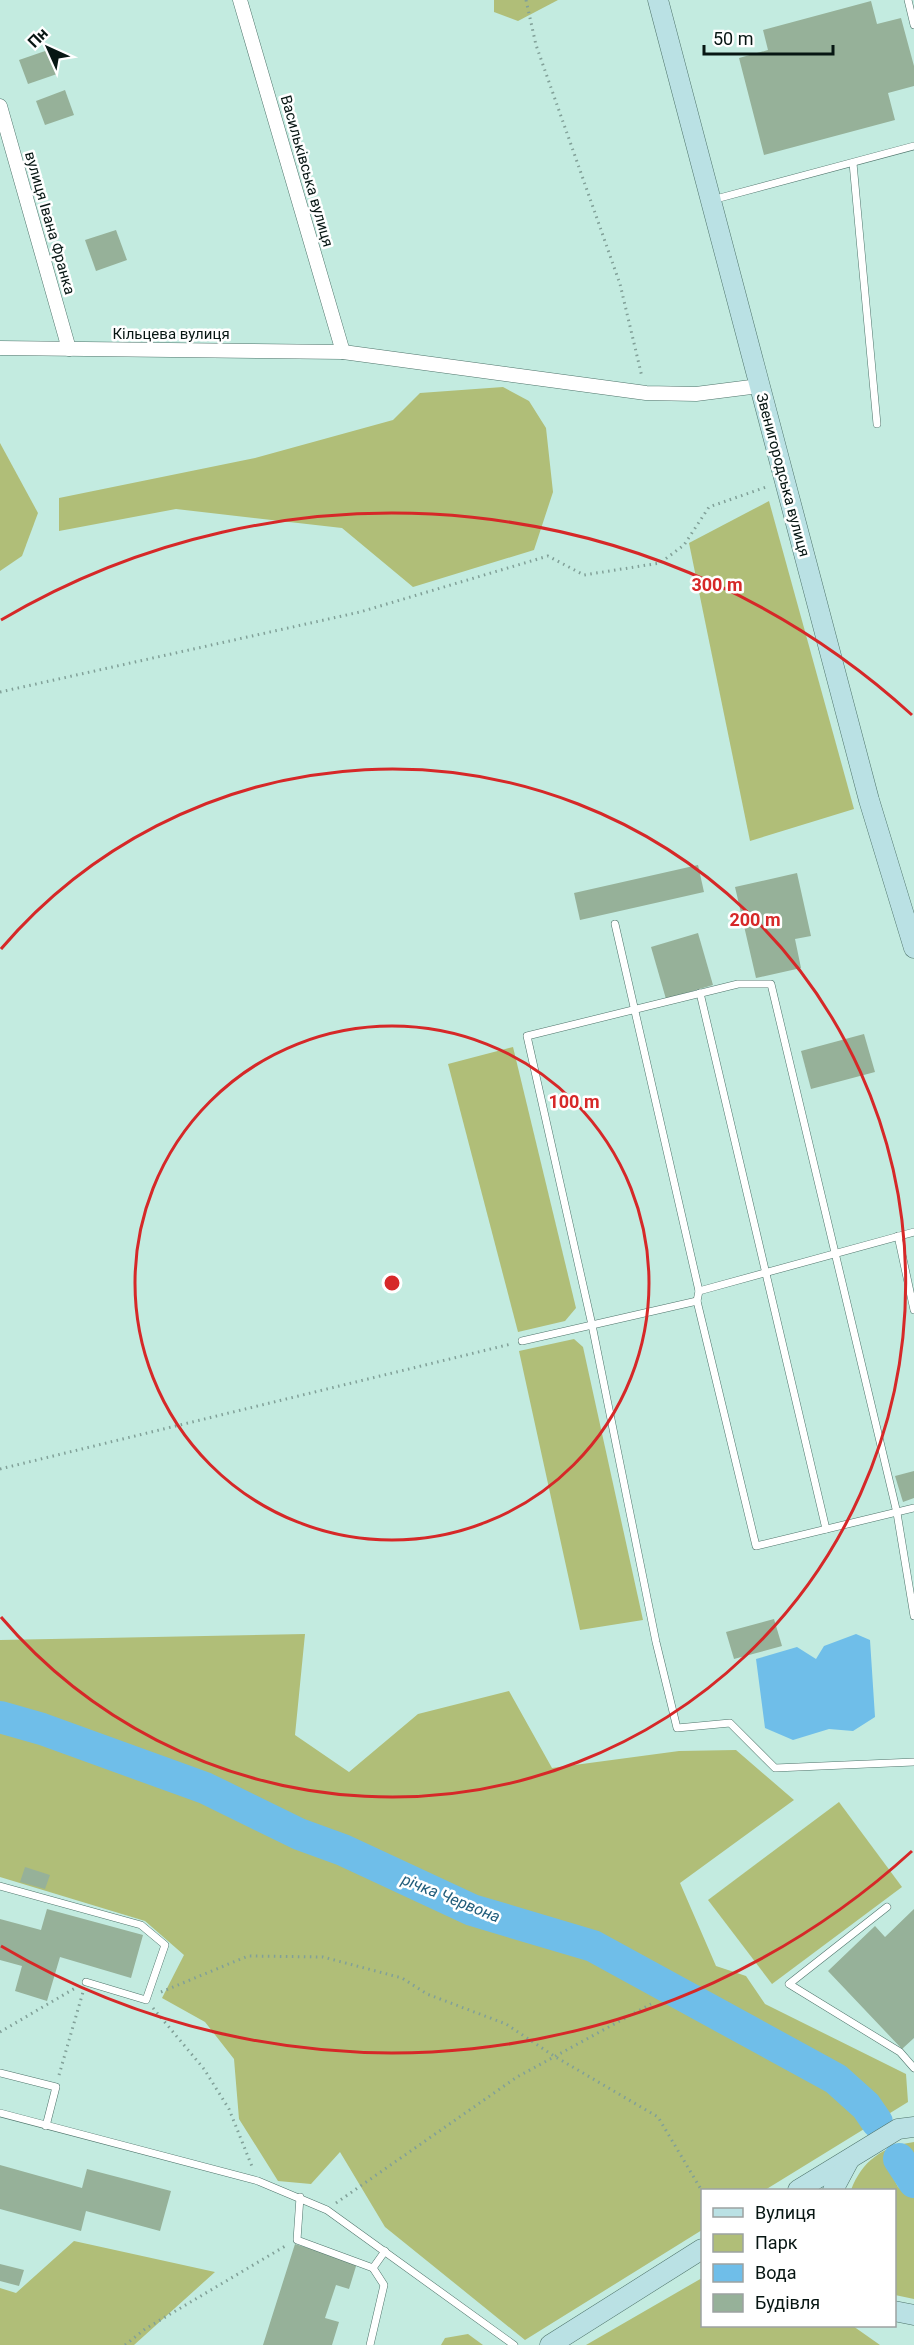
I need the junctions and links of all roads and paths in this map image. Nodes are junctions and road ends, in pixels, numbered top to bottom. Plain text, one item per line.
1 (240, 0) edge
2 (526, 0) edge
3 (908, 0) edge
4 (660, 1) edge
5 (914, 25) edge
6 (0, 106) edge
7 (914, 146) edge
8 (853, 162) junction
9 (712, 200) junction
10 (0, 348) edge
11 (69, 350) junction
12 (343, 352) junction
13 (759, 386) junction
14 (646, 393) junction
15 (877, 424) dead end
16 (785, 481) junction
17 (0, 692) edge
18 (615, 924) dead end
19 (914, 948) edge
20 (700, 993) junction
21 (635, 1009) junction
22 (914, 1232) edge
23 (898, 1236) junction
24 (834, 1254) junction
25 (766, 1273) junction
26 (699, 1291) junction
27 (697, 1301) junction
28 (914, 1310) edge
29 (592, 1325) junction
30 (522, 1341) joint
31 (0, 1469) edge
32 (914, 1508) edge
33 (897, 1513) junction
34 (826, 1529) junction
35 (914, 1616) edge
36 (914, 1762) edge
37 (0, 1886) edge
38 (887, 1907) dead end
39 (86, 1982) junction
40 (146, 2000) junction
41 (651, 2004) dead end
42 (0, 2032) edge
43 (554, 2056) junction
44 (914, 2068) edge
45 (0, 2073) edge
46 (56, 2087) junction
47 (0, 2113) edge
48 (909, 2125) edge
49 (46, 2126) junction
50 (849, 2160) junction
51 (258, 2181) junction
52 (701, 2189) edge
53 (800, 2189) edge
54 (834, 2189) edge
55 (300, 2197) junction
56 (327, 2210) junction
57 (297, 2240) junction
58 (701, 2250) edge
59 (384, 2251) junction
60 (373, 2268) junction
61 (125, 2345) edge
62 (370, 2345) edge
63 (514, 2345) edge
64 (550, 2345) edge

1 - 12 street, Васильківська вулиця
2 - 14 path
3 - 5 lane
4 - 9 street, Звенигородська вулиця
6 - 11 street, вулиця Івана Франка
7 - 8 lane
8 - 9 lane
8 - 15 lane
9 - 13 street, Звенигородська вулиця
10 - 11 street, Кільцева вулиця
11 - 12 street, Кільцева вулиця
12 - 14 street, Кільцева вулиця
13 - 14 street, Кільцева вулиця
13 - 16 street, Звенигородська вулиця
16 - 17 path
16 - 19 street, Звенигородська вулиця
18 - 21 lane
20 - 21 lane
20 - 24 lane
20 - 25 lane
21 - 26 lane
21 - 29 lane
22 - 23 lane
23 - 24 lane
23 - 28 lane
24 - 25 lane
24 - 33 lane
25 - 26 lane
25 - 34 lane
26 - 27 lane
27 - 29 lane
27 - 34 lane
29 - 30 lane
29 - 36 lane
30 - 31 path
32 - 33 lane
33 - 34 lane
33 - 35 lane
37 - 40 lane
38 - 44 lane
39 - 40 lane
39 - 42 path
39 - 46 path
40 - 43 path
40 - 51 path
41 - 43 path
43 - 52 path
43 - 56 path
45 - 46 lane
46 - 49 lane
47 - 49 lane
48 - 50 street
49 - 51 lane
50 - 53 street
50 - 54 street
51 - 55 lane
55 - 56 lane
55 - 57 lane
56 - 59 lane
57 - 60 lane
57 - 61 path
58 - 64 street
59 - 60 lane
59 - 63 lane
60 - 62 lane

